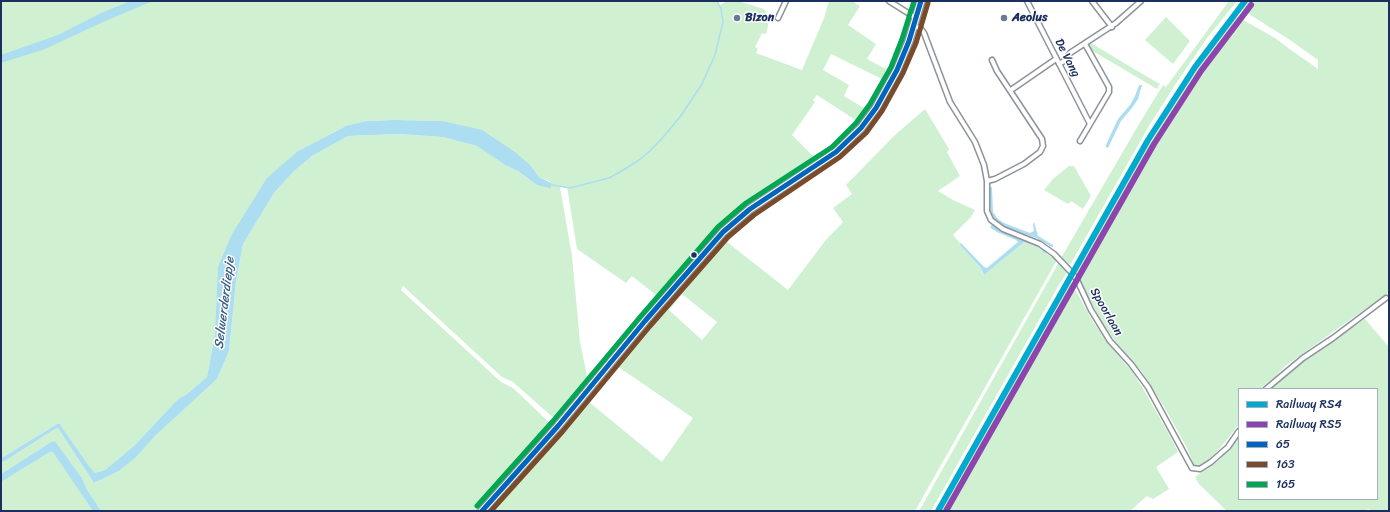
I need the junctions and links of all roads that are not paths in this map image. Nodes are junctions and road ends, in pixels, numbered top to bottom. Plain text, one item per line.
1 (786, 1) edge
2 (889, 1) edge
3 (921, 1) edge
4 (1027, 1) edge
5 (1092, 1) edge
6 (1141, 1) edge
7 (778, 18) dead end
8 (916, 18) junction
9 (914, 26) junction
10 (1112, 27) junction
11 (1085, 44) junction
12 (1056, 59) junction
13 (992, 60) dead end
14 (1059, 64) junction
15 (1010, 90) junction
16 (1090, 124) junction
17 (1080, 141) dead end
18 (987, 181) junction
19 (1386, 298) dead end
20 (1267, 388) edge
21 (1238, 432) edge
22 (482, 511) edge

1 - 7 street
2 - 8 street
3 - 8 main road
4 - 12 street, De Vang
5 - 10 street
6 - 10 street
8 - 9 main road
9 - 18 street, Spoorlaan
9 - 22 main road
10 - 11 street
11 - 14 street
11 - 16 street, De Vang
12 - 14 street, De Vang
12 - 15 street
13 - 15 street
14 - 16 street, De Vang
15 - 18 street
16 - 17 street, De Vang
18 - 21 street, Spoorlaan
19 - 20 street

